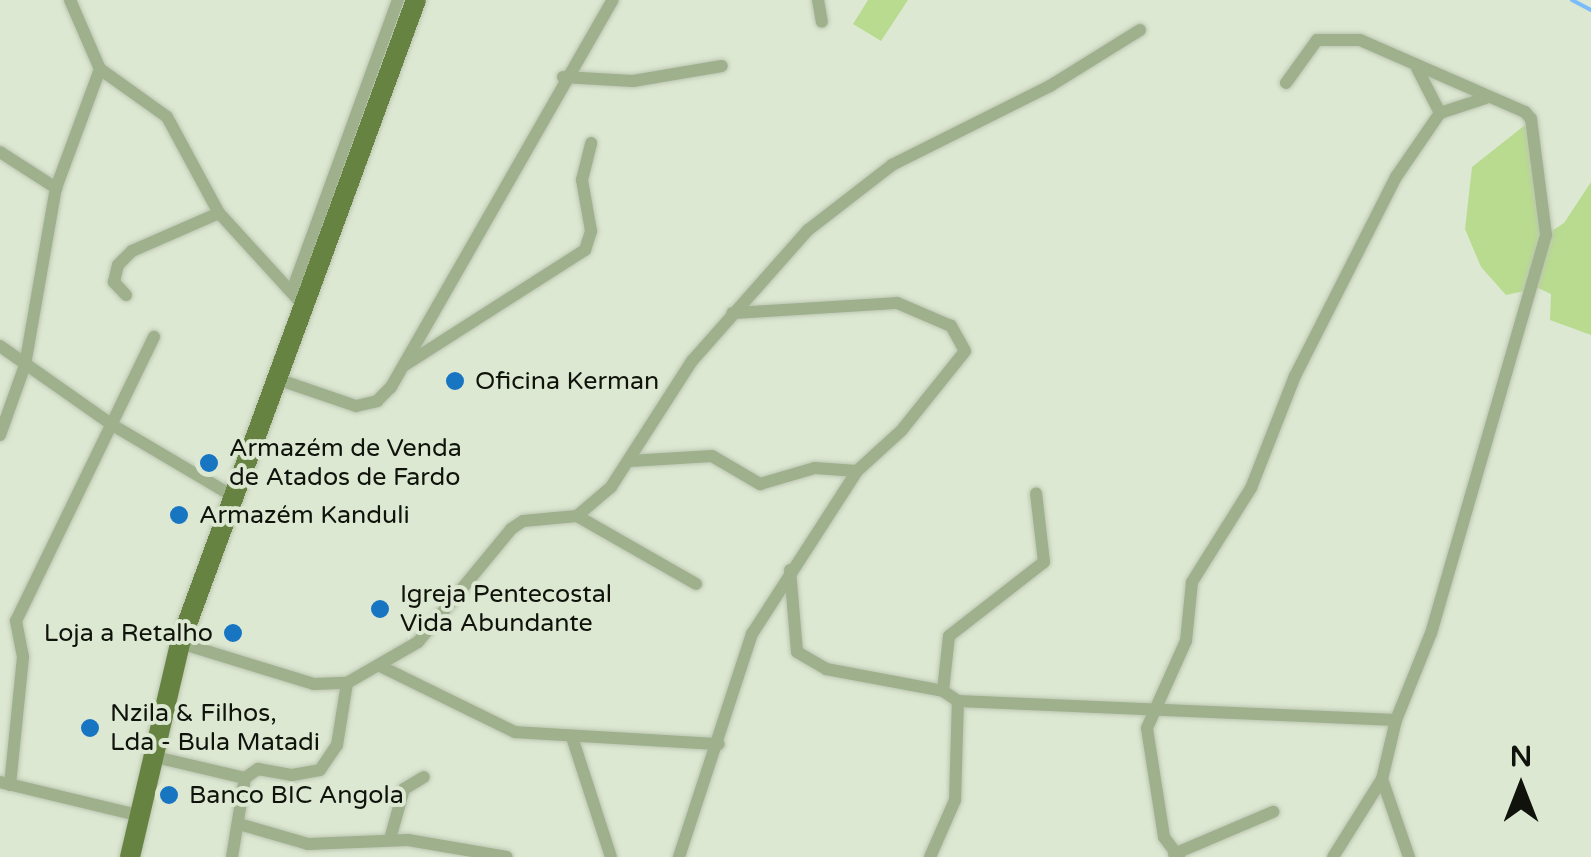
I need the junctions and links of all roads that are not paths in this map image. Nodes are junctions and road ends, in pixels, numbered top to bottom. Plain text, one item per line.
1 (70, 0) edge
2 (398, 0) edge
3 (416, 0) edge
4 (613, 0) edge
5 (818, 0) edge
6 (822, 22) dead end
7 (1140, 30) dead end
8 (722, 66) dead end
9 (1417, 68) junction
10 (100, 69) junction
11 (563, 77) junction
12 (1286, 83) dead end
13 (1486, 98) junction
14 (1440, 113) junction
15 (354, 141) junction
16 (591, 143) dead end
17 (0, 152) edge
18 (56, 188) junction
19 (219, 213) junction
20 (126, 295) dead end
21 (297, 298) junction
22 (732, 313) junction
23 (154, 336) dead end
24 (0, 346) edge
25 (25, 364) junction
26 (405, 365) junction
27 (274, 378) junction
28 (114, 426) junction
29 (0, 436) edge
30 (630, 461) junction
31 (857, 471) junction
32 (1036, 493) dead end
33 (231, 494) junction
34 (577, 516) junction
35 (790, 570) junction
36 (696, 584) dead end
37 (180, 643) junction
38 (380, 666) junction
39 (347, 682) junction
40 (943, 691) junction
41 (958, 700) junction
42 (1154, 710) junction
43 (1396, 720) junction
44 (572, 737) junction
45 (719, 744) junction
46 (151, 756) junction
47 (246, 778) junction
48 (424, 778) dead end
49 (1382, 778) junction
50 (5, 783) edge
51 (1273, 812) dead end
52 (138, 815) junction
53 (239, 824) junction
54 (390, 839) junction
55 (1176, 855) edge
56 (130, 857) edge
57 (232, 857) edge
58 (508, 857) edge
59 (610, 857) edge
60 (680, 857) edge
61 (930, 857) edge
62 (1333, 857) edge
63 (1409, 857) edge

1 - 10 street
2 - 15 street
3 - 15 main road
4 - 11 street
5 - 6 street
7 - 22 street
8 - 11 street
9 - 12 street
9 - 13 street
9 - 14 street
10 - 18 street
10 - 19 street
11 - 26 street
13 - 14 street
13 - 43 street
14 - 42 street
15 - 21 main road
16 - 26 street
17 - 18 street
18 - 25 street
19 - 20 street
19 - 21 street
21 - 27 main road
22 - 30 street
22 - 31 street
23 - 28 street
24 - 25 street
25 - 28 street
25 - 29 street
26 - 27 street
27 - 33 main road
28 - 33 street
28 - 50 street
30 - 31 street
30 - 34 street
31 - 35 street
32 - 40 street
33 - 37 main road
34 - 36 street
34 - 38 street
35 - 40 street
35 - 45 street
37 - 39 street
37 - 46 main road
38 - 39 street
38 - 44 street
39 - 47 street
40 - 41 street
41 - 42 street
41 - 61 street
42 - 43 street
42 - 55 street
43 - 49 street
44 - 45 street
44 - 59 street
45 - 60 street
46 - 47 street
46 - 52 main road
47 - 53 street
48 - 54 street
49 - 62 street
49 - 63 street
50 - 52 street
51 - 55 street
52 - 56 main road
53 - 54 street
53 - 57 street
54 - 58 street

